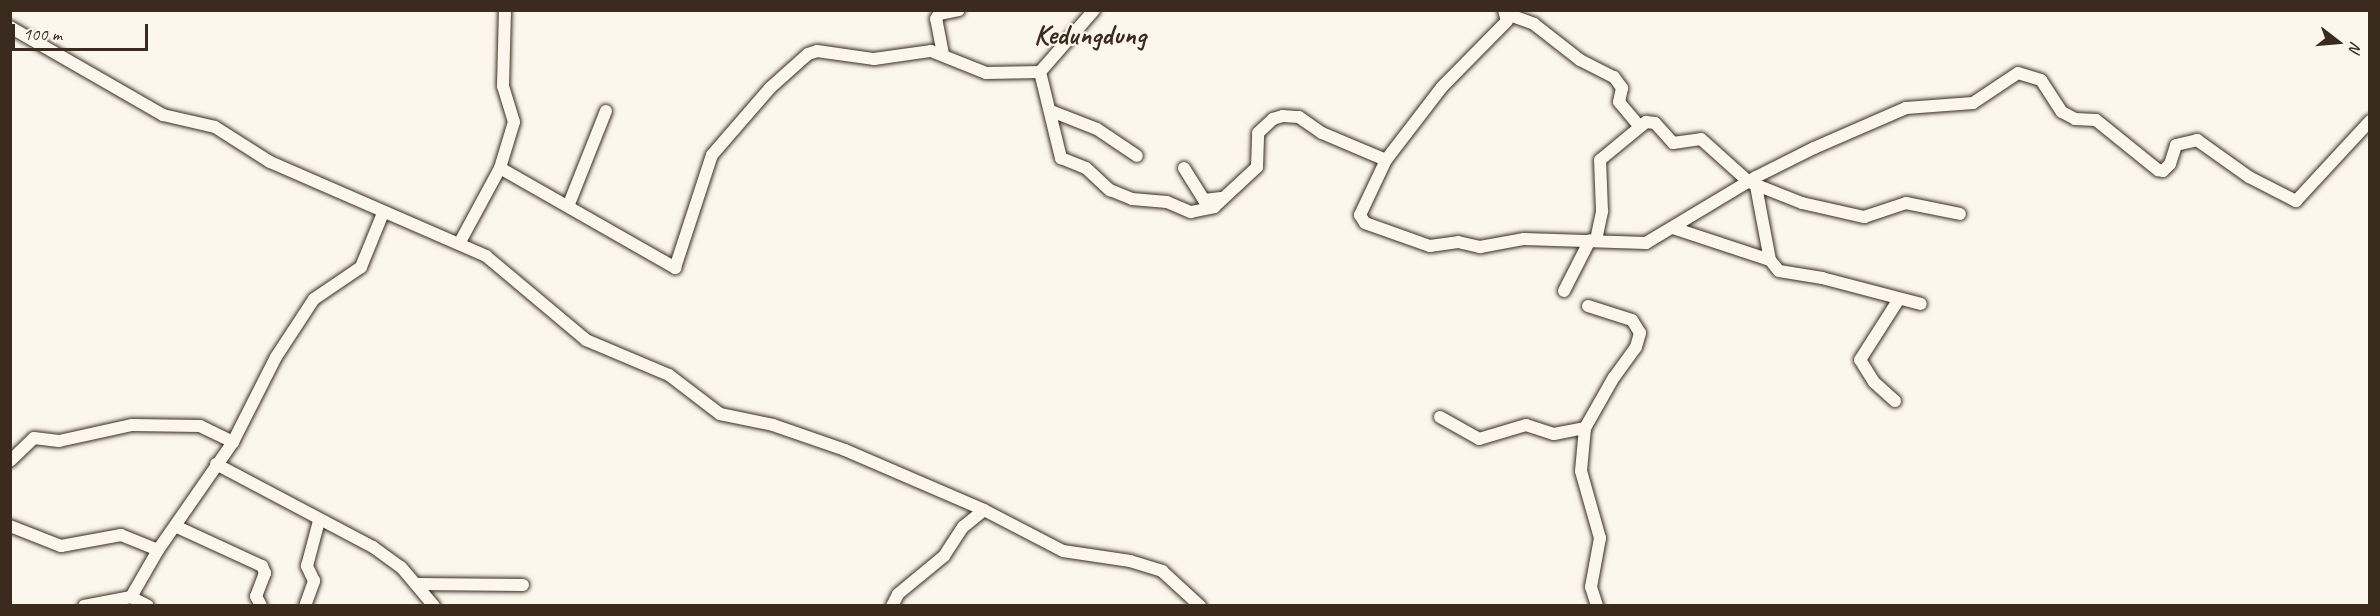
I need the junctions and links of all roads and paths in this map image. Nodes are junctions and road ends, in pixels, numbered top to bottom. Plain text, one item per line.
1 (505, 10) edge
2 (959, 10) edge
3 (1095, 10) edge
4 (1506, 12) edge
5 (10, 27) edge
6 (943, 54) junction
7 (1040, 72) junction
8 (606, 111) dead end
9 (1051, 111) junction
10 (2370, 121) edge
11 (1638, 125) junction
12 (1137, 156) dead end
13 (1386, 160) junction
14 (500, 168) junction
15 (1184, 168) dead end
16 (1753, 184) junction
17 (1228, 195) junction
18 (569, 204) junction
19 (383, 213) junction
20 (1960, 214) dead end
21 (1673, 228) junction
22 (1593, 240) junction
23 (460, 242) junction
24 (1770, 260) junction
25 (1564, 291) dead end
26 (1899, 299) junction
27 (1921, 304) dead end
28 (1588, 306) dead end
29 (1895, 401) dead end
30 (1440, 417) dead end
31 (1585, 428) junction
32 (233, 442) junction
33 (10, 461) edge
34 (216, 464) junction
35 (984, 510) junction
36 (319, 520) junction
37 (10, 526) edge
38 (175, 526) junction
39 (158, 550) junction
40 (417, 584) junction
41 (523, 585) dead end
42 (131, 597) junction
43 (84, 606) edge
44 (148, 606) edge
45 (261, 606) edge
46 (305, 606) edge
47 (434, 606) edge
48 (892, 606) edge
49 (1200, 606) edge
50 (1597, 606) edge

1 - 14 street
2 - 6 street
3 - 7 street
4 - 11 street
4 - 13 street
5 - 19 street
6 - 7 street
6 - 18 street
7 - 9 street
8 - 18 street
9 - 12 street
9 - 17 street
10 - 16 street
11 - 16 street
11 - 22 street
13 - 17 street
13 - 22 street
14 - 18 street
14 - 23 street
15 - 17 street
16 - 20 street
16 - 21 street
16 - 24 street
19 - 23 street
19 - 32 street
21 - 22 street
21 - 24 street
22 - 25 street
23 - 35 street
24 - 26 street
26 - 27 street
26 - 29 street
28 - 31 street
30 - 31 street
31 - 50 street
32 - 33 street
32 - 34 street
34 - 36 street
34 - 38 street
35 - 48 street
35 - 49 street
36 - 40 street
36 - 46 street
37 - 39 street
38 - 39 street
38 - 45 street
39 - 42 street
40 - 41 street
40 - 47 street
42 - 43 street
42 - 44 street

